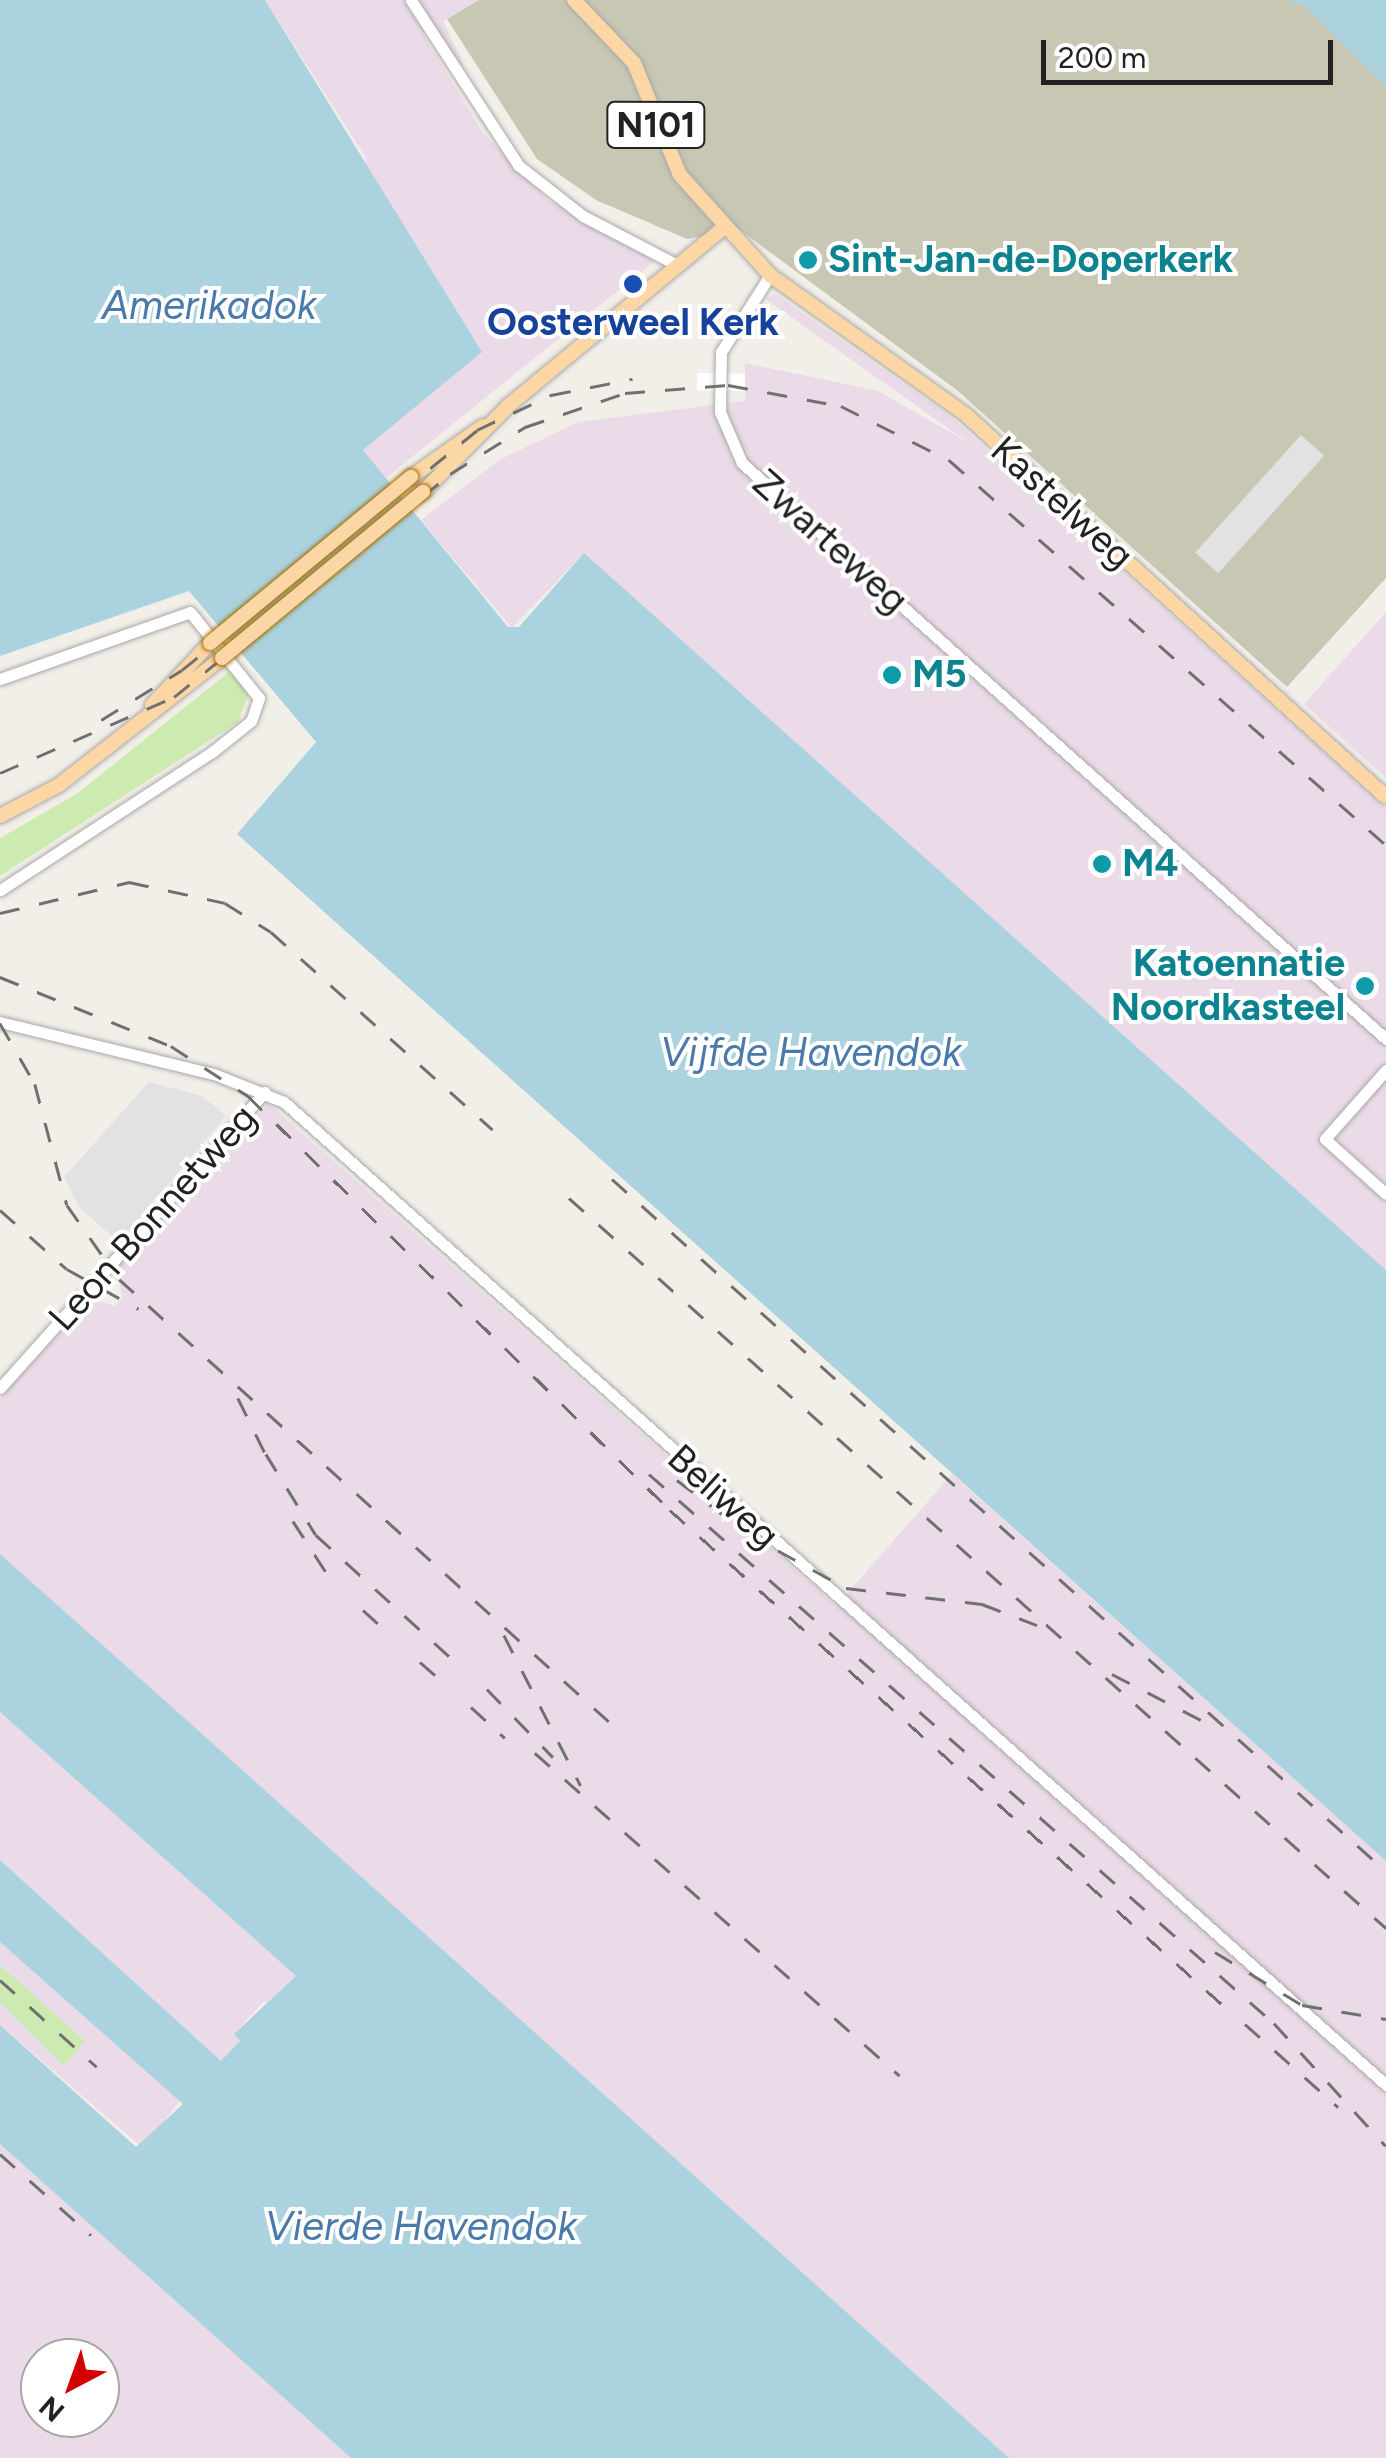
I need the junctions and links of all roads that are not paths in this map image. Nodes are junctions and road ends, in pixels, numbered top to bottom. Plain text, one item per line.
1 (411, 0) edge
2 (574, 0) edge
3 (723, 228) junction
4 (677, 265) junction
5 (770, 275) junction
6 (493, 420) junction
7 (0, 679) edge
8 (149, 710) junction
9 (1386, 797) edge
10 (0, 816) edge
11 (0, 890) edge
12 (0, 1022) edge
13 (1386, 1039) edge
14 (1386, 1070) edge
15 (266, 1092) junction
16 (1386, 1194) edge
17 (0, 1388) edge
18 (1386, 2086) edge

1 - 4 street
2 - 3 main road, N101
3 - 4 main road
3 - 5 main road, Kastelweg
4 - 6 main road
5 - 9 main road, Kastelweg
5 - 13 street, Zwarteweg
6 - 8 main road, bridge
6 - 8 main road, bridge
7 - 11 street
8 - 10 main road
12 - 15 street, Beliweg
14 - 16 street
15 - 17 street, Leon Bonnetweg
15 - 18 street, Beliweg

